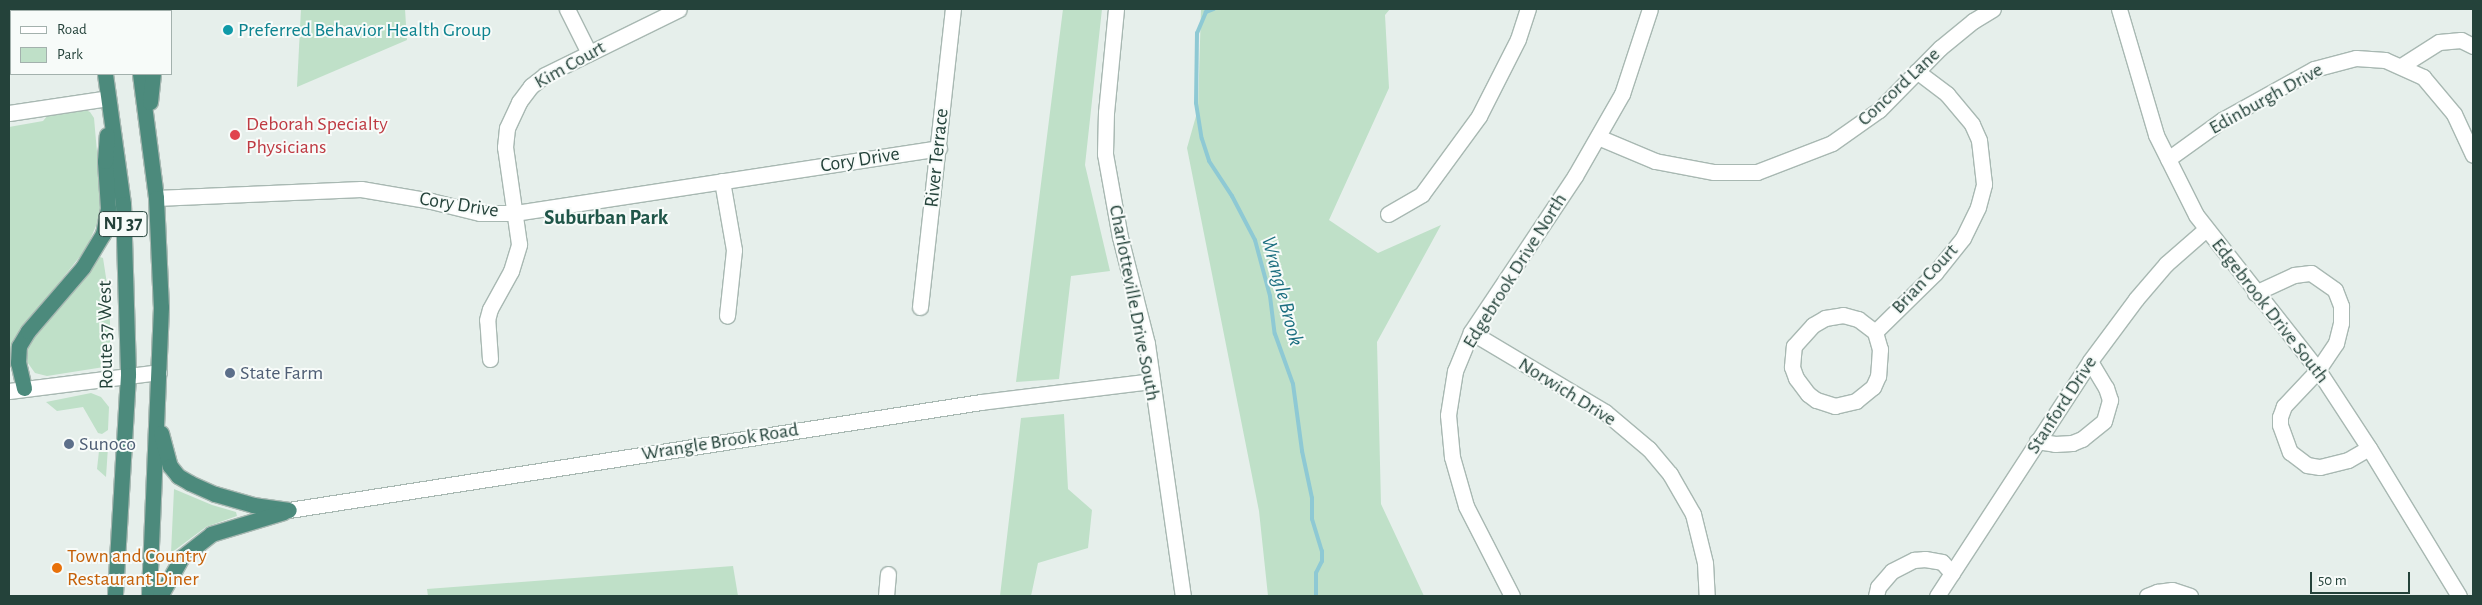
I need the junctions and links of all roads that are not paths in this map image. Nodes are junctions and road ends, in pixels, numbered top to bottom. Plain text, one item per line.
1 (567, 9) edge
2 (679, 9) edge
3 (953, 9) edge
4 (1116, 9) edge
5 (1528, 9) edge
6 (1650, 9) edge
7 (1993, 9) edge
8 (2119, 9) edge
9 (2473, 46) edge
10 (588, 53) junction
11 (2401, 66) junction
12 (1917, 71) junction
13 (104, 75) edge
14 (140, 75) edge
15 (153, 75) edge
16 (109, 103) junction
17 (9, 113) edge
18 (147, 123) junction
19 (2467, 126) edge
20 (1598, 137) junction
21 (939, 148) junction
22 (2473, 155) edge
23 (2168, 159) junction
24 (722, 181) junction
25 (156, 198) junction
26 (515, 213) junction
27 (1388, 214) dead end
28 (2206, 229) junction
29 (2255, 293) junction
30 (920, 307) dead end
31 (727, 316) dead end
32 (1471, 332) junction
33 (1875, 332) junction
34 (490, 359) dead end
35 (2090, 361) junction
36 (2318, 370) junction
37 (159, 372) junction
38 (128, 375) junction
39 (1152, 381) junction
40 (16, 390) edge
41 (158, 419) junction
42 (2038, 441) junction
43 (2369, 448) junction
44 (289, 510) junction
45 (1952, 573) junction
46 (888, 574) dead end
47 (115, 596) edge
48 (149, 596) edge
49 (160, 596) edge
50 (886, 596) edge
51 (1182, 596) edge
52 (1512, 596) edge
53 (1708, 596) edge
54 (1876, 596) edge
55 (1937, 596) edge
56 (2147, 596) edge
57 (2190, 596) edge
58 (2459, 596) edge

1 - 10 street
2 - 10 street, Kim Court
3 - 21 street, River Terrace
4 - 39 street, Charlotteville Drive South
5 - 27 street
6 - 20 street, Edgebrook Drive North
7 - 12 street, Concord Lane
8 - 23 street, Edgebrook Drive South
9 - 11 street
10 - 26 street, Kim Court
11 - 19 street, Edinburgh Drive
11 - 23 street, Edinburgh Drive
12 - 20 street, Concord Lane
12 - 33 street, Brian Court
13 - 16 highway, Route 37 West / NJ 37
14 - 18 highway, NJ 37
15 - 18 highway
16 - 17 street
16 - 38 highway, Route 37 West / NJ 37
16 - 40 highway
18 - 25 highway, NJ 37
19 - 22 street, Edinburgh Drive
20 - 32 street, Edgebrook Drive North
21 - 24 street, Cory Drive
21 - 30 street, River Terrace
23 - 28 street, Edgebrook Drive South
24 - 26 street, Cory Drive
24 - 31 street
25 - 26 street, Cory Drive
25 - 37 highway, NJ 37
26 - 34 street, Kim Court
28 - 29 street, Edgebrook Drive South
28 - 35 street, Stanford Drive
29 - 36 street, Edgebrook Drive South
29 - 36 street
32 - 52 street, Edgebrook Drive North
32 - 53 street, Norwich Drive
33 - 33 street, Brian Court
35 - 42 street, Stanford Drive
35 - 42 street
36 - 43 street, Edgebrook Drive South
36 - 43 street
37 - 38 street
37 - 41 highway, NJ 37
38 - 40 street
38 - 47 highway, Route 37 West / NJ 37
39 - 44 street, Wrangle Brook Road
39 - 51 street, Charlotteville Drive South
41 - 44 highway
41 - 48 highway, NJ 37
42 - 45 street, Stanford Drive
43 - 58 street, Edgebrook Drive South
44 - 49 highway
45 - 54 street
45 - 55 street, Stanford Drive
46 - 50 street
56 - 57 street

